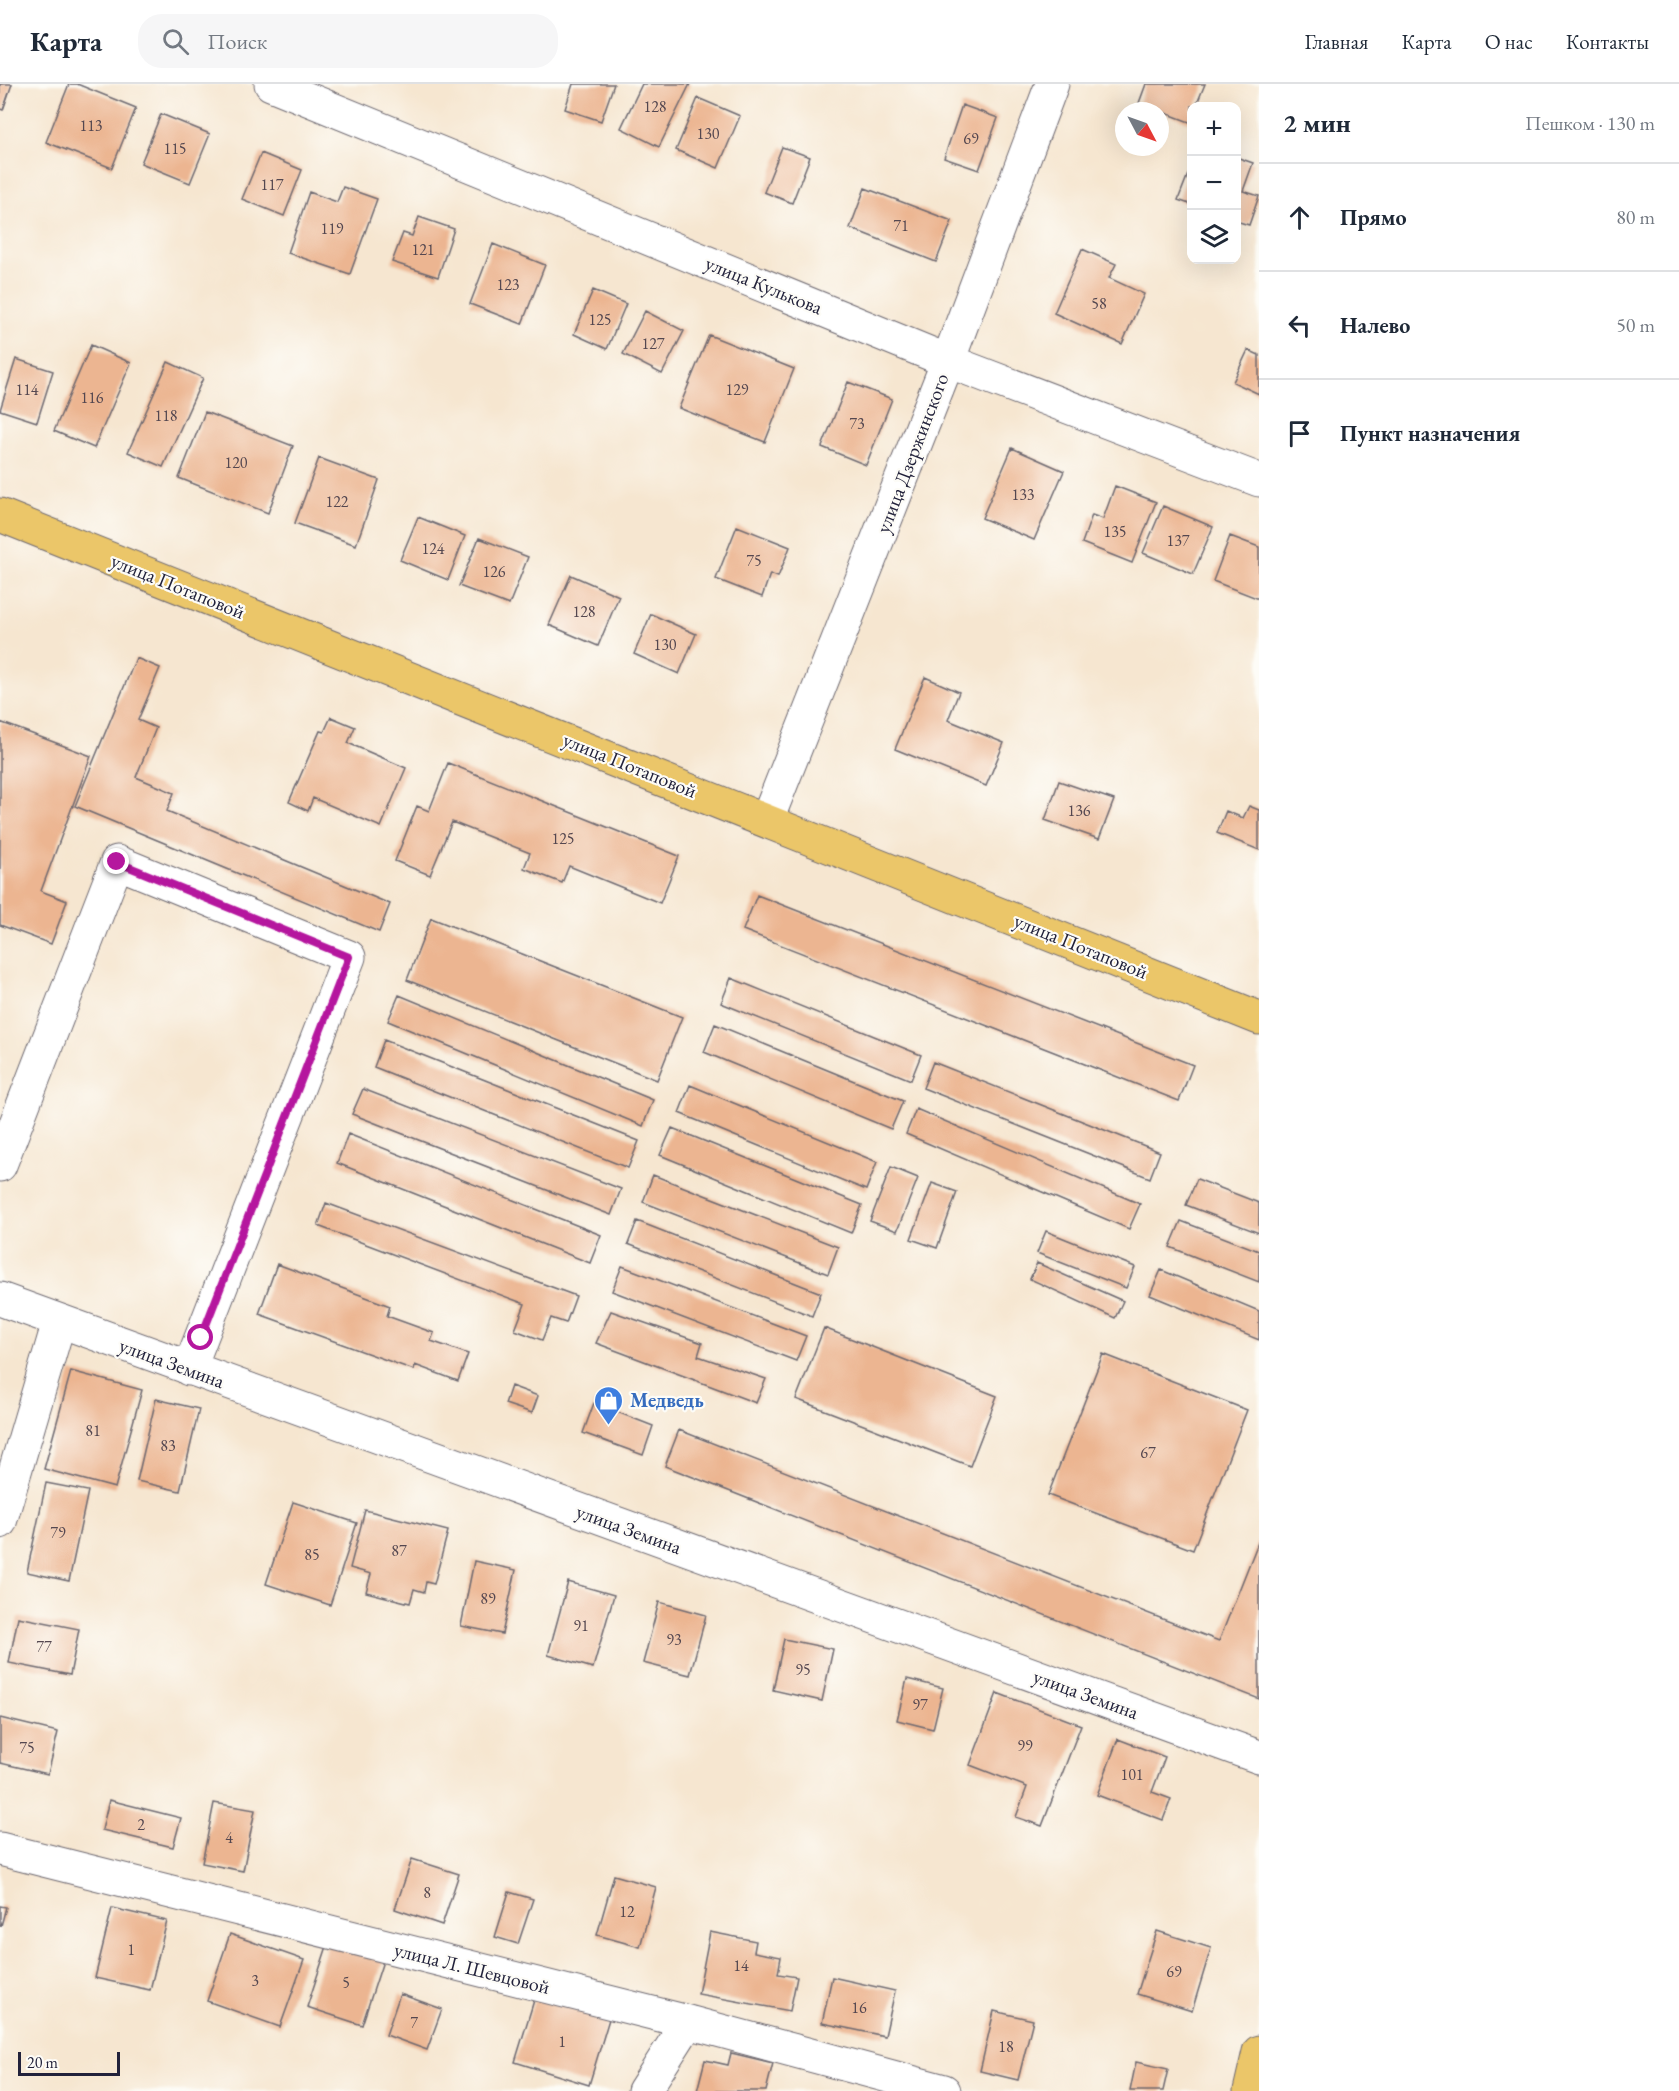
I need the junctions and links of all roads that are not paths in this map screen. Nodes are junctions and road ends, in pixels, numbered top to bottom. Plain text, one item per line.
1 (271, 84) edge
2 (1052, 84) edge
3 (948, 361) junction
4 (1259, 480) edge
5 (0, 515) edge
6 (767, 820) junction
7 (1259, 1018) edge
8 (0, 1165) edge
9 (0, 1299) edge
10 (59, 1322) junction
11 (189, 1369) junction
12 (0, 1521) edge
13 (1259, 1757) edge
14 (0, 1849) edge
15 (688, 2022) junction
16 (1259, 2052) edge
17 (875, 2082) edge
18 (644, 2091) edge
19 (944, 2091) edge
20 (1250, 2091) edge

1 - 3 street, улица Кулькова
2 - 3 street, улица Дзержинского
3 - 4 street, улица Кулькова
3 - 6 street, улица Дзержинского
5 - 6 main road, улица Потаповой
6 - 7 main road, улица Потаповой
8 - 11 street
9 - 10 street, улица Земина
10 - 11 street, улица Земина
10 - 12 street
11 - 13 street, улица Земина
14 - 15 street, улица Л. Шевцовой
15 - 17 street, улица Л. Шевцовой
15 - 18 street
16 - 20 main road
17 - 19 street, улица Л. Шевцовой

